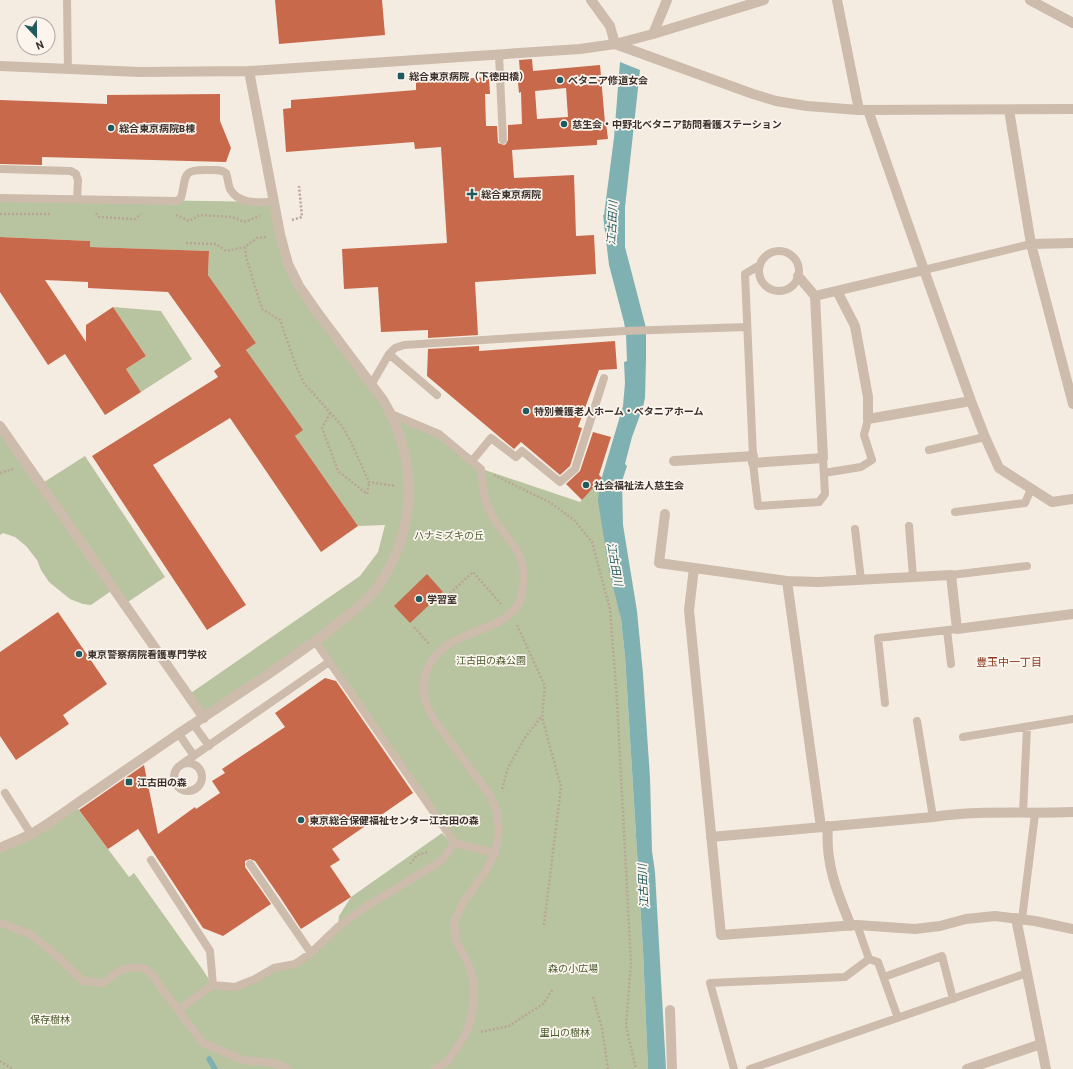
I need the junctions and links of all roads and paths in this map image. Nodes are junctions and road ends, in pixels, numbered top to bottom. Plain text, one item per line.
1 (67, 0) edge
2 (592, 0) edge
3 (667, 0) edge
4 (764, 0) edge
5 (837, 0) edge
6 (1030, 0) edge
7 (1073, 23) edge
8 (653, 34) junction
9 (618, 45) junction
10 (499, 55) junction
11 (0, 66) edge
12 (68, 70) junction
13 (249, 71) junction
14 (864, 110) junction
15 (1009, 110) junction
16 (1073, 110) edge
17 (503, 140) dead end
18 (0, 169) edge
19 (299, 186) dead end
20 (0, 198) edge
21 (77, 199) junction
22 (274, 202) junction
23 (95, 211) dead end
24 (0, 214) edge
25 (59, 214) dead end
26 (142, 214) dead end
27 (172, 215) dead end
28 (279, 227) junction
29 (186, 243) dead end
30 (1073, 243) edge
31 (1031, 244) junction
32 (245, 247) junction
33 (760, 265) junction
34 (924, 270) junction
35 (798, 276) junction
36 (837, 292) junction
37 (815, 296) junction
38 (747, 327) junction
39 (389, 354) junction
40 (604, 378) dead end
41 (371, 384) junction
42 (437, 395) dead end
43 (971, 401) junction
44 (1073, 404) edge
45 (330, 413) junction
46 (391, 414) junction
47 (868, 419) junction
48 (0, 426) edge
49 (985, 437) junction
50 (929, 450) dead end
51 (823, 458) junction
52 (753, 460) junction
53 (472, 461) junction
54 (674, 461) dead end
55 (489, 473) dead end
56 (824, 473) junction
57 (369, 482) junction
58 (408, 488) junction
59 (1031, 489) junction
60 (1073, 499) edge
61 (955, 512) dead end
62 (665, 514) dead end
63 (909, 526) dead end
64 (855, 529) dead end
65 (1026, 566) dead end
66 (694, 568) junction
67 (951, 575) junction
68 (913, 577) junction
69 (861, 580) junction
70 (787, 582) junction
71 (447, 596) dead end
72 (1073, 614) edge
73 (511, 615) junction
74 (414, 627) dead end
75 (952, 630) junction
76 (315, 641) junction
77 (437, 653) junction
78 (329, 662) junction
79 (951, 664) dead end
80 (884, 703) dead end
81 (542, 717) junction
82 (204, 718) junction
83 (1073, 719) edge
84 (917, 720) dead end
85 (194, 724) junction
86 (1027, 726) junction
87 (179, 734) junction
88 (963, 736) dead end
89 (209, 746) junction
90 (194, 756) junction
91 (182, 764) dead end
92 (5, 793) dead end
93 (496, 812) junction
94 (1073, 812) edge
95 (1023, 813) junction
96 (1035, 814) junction
97 (933, 817) junction
98 (824, 827) junction
99 (31, 834) junction
100 (711, 837) junction
101 (455, 843) junction
102 (0, 848) edge
103 (495, 853) junction
104 (151, 860) dead end
105 (250, 864) dead end
106 (1019, 919) junction
107 (0, 923) edge
108 (544, 924) dead end
109 (854, 926) junction
110 (1073, 929) edge
111 (311, 953) junction
112 (869, 959) junction
113 (1027, 973) junction
114 (884, 977) junction
115 (213, 986) junction
116 (553, 989) dead end
117 (593, 997) dead end
118 (953, 999) junction
119 (178, 1010) junction
120 (670, 1010) dead end
121 (898, 1018) junction
122 (465, 1035) junction
123 (1041, 1044) junction
124 (0, 1060) edge
125 (12, 1069) edge
126 (288, 1069) edge
127 (435, 1069) edge
128 (608, 1069) edge
129 (636, 1069) edge
130 (672, 1069) edge
131 (734, 1069) edge
132 (750, 1069) edge
133 (967, 1069) edge
134 (1046, 1069) edge

1 - 12 lane
2 - 9 street
3 - 8 street
4 - 8 street
5 - 14 street
6 - 7 street
8 - 9 street
9 - 10 street
9 - 14 street
10 - 13 street
10 - 17 lane
11 - 12 street
12 - 13 street
13 - 22 street
14 - 15 street
14 - 34 street
15 - 16 street
15 - 31 street
18 - 21 lane
19 - 28 path
20 - 21 lane
21 - 22 lane
22 - 28 street
23 - 26 path
24 - 25 path
27 - 28 path
28 - 32 path
28 - 41 street
29 - 32 path
30 - 31 street
31 - 34 lane
31 - 44 street
32 - 45 path
33 - 35 lane
33 - 35 lane
33 - 38 lane
34 - 36 street
34 - 43 street
35 - 37 street
36 - 37 street
36 - 47 street
37 - 51 street
38 - 39 lane
38 - 52 lane
39 - 41 lane
39 - 42 lane
40 - 53 lane
41 - 46 street
43 - 47 street
43 - 49 street
45 - 57 path
45 - 57 path
46 - 53 lane
46 - 58 street
47 - 56 lane
48 - 82 street
49 - 50 lane
49 - 59 street
51 - 52 street
51 - 56 lane
52 - 54 street
52 - 56 lane
53 - 73 lane
55 - 129 path
57 - 58 path
58 - 76 street
59 - 60 street
59 - 61 lane
62 - 66 street
63 - 68 lane
64 - 69 lane
65 - 67 lane
66 - 70 street
66 - 100 street
67 - 68 street
67 - 75 street
68 - 69 street
69 - 70 street
70 - 98 street
71 - 73 path
72 - 75 street
73 - 77 lane
73 - 81 path
74 - 77 path
75 - 79 lane
75 - 80 lane
76 - 78 lane
76 - 82 street
77 - 93 lane
78 - 89 lane
78 - 101 lane
81 - 93 path
81 - 108 path
82 - 85 street
83 - 86 lane
84 - 97 lane
85 - 87 street
85 - 89 lane
86 - 88 lane
86 - 95 lane
87 - 90 lane
87 - 99 street
89 - 90 lane
90 - 91 lane
92 - 99 lane
93 - 103 lane
94 - 96 street
95 - 96 street
95 - 97 street
96 - 106 lane
97 - 98 street
98 - 100 street
98 - 109 street
99 - 102 street
100 - 109 street
101 - 103 lane
101 - 111 lane
103 - 122 lane
104 - 115 lane
105 - 111 lane
106 - 109 street
106 - 110 street
106 - 113 street
107 - 119 lane
109 - 112 lane
111 - 115 lane
112 - 114 lane
112 - 131 lane
113 - 118 lane
113 - 123 street
114 - 118 lane
114 - 121 lane
115 - 119 lane
116 - 122 path
117 - 128 path
118 - 121 lane
119 - 126 lane
120 - 130 street
121 - 132 lane
122 - 127 lane
123 - 133 street
123 - 134 street
124 - 125 path

